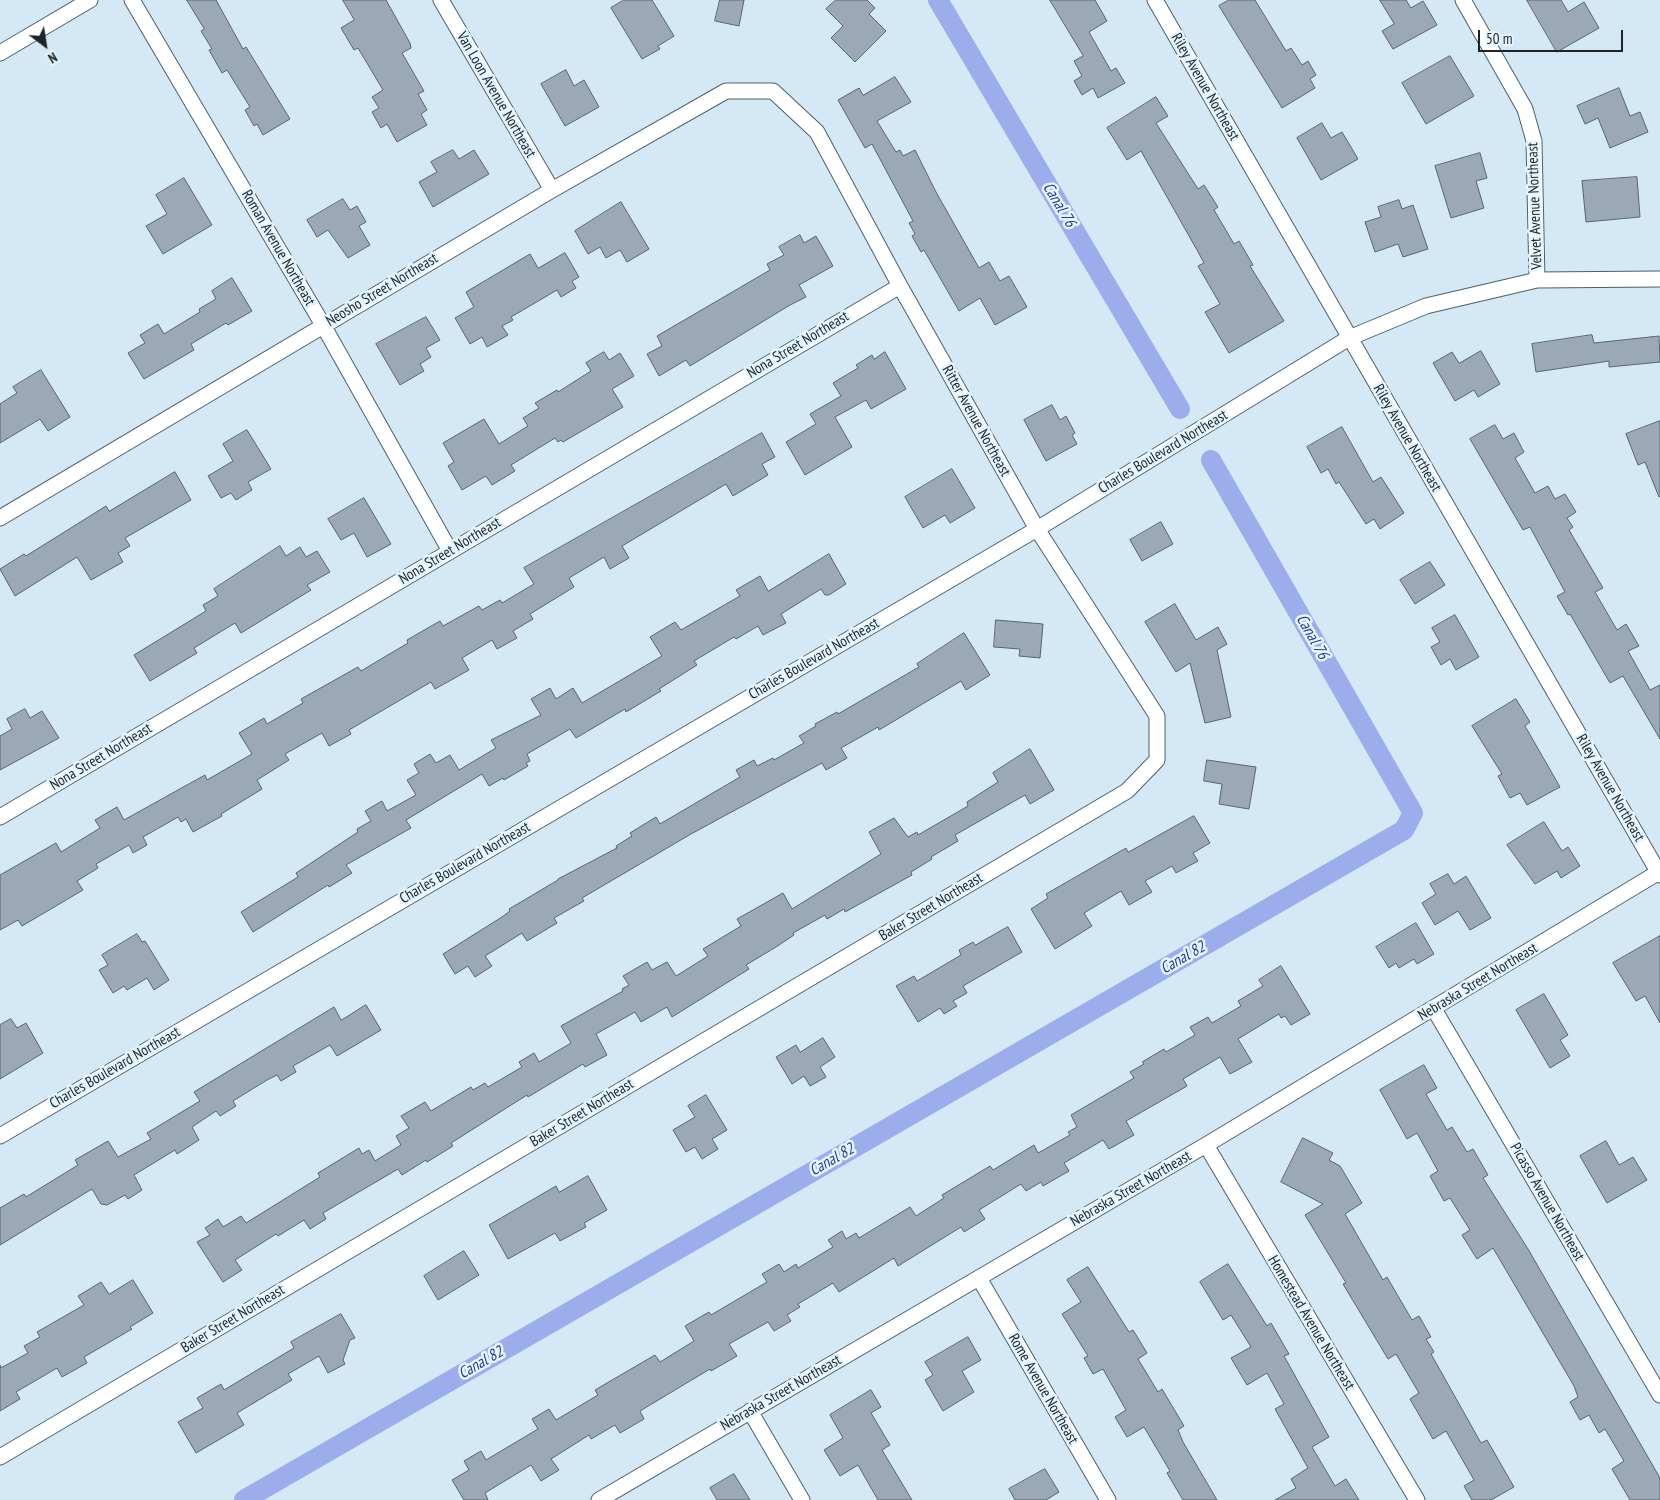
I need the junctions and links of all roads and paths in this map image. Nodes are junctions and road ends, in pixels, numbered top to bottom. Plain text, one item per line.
1 (90, 0) edge
2 (132, 0) edge
3 (440, 0) edge
4 (1155, 0) edge
5 (1463, 0) edge
6 (0, 53) edge
7 (773, 91) joint
8 (552, 190) junction
9 (1660, 279) edge
10 (1537, 280) junction
11 (900, 286) junction
12 (323, 325) junction
13 (1349, 338) junction
14 (0, 518) edge
15 (1037, 529) junction
16 (450, 550) junction
17 (1156, 760) joint
18 (0, 817) edge
19 (1659, 874) edge
20 (1434, 1009) junction
21 (0, 1136) edge
22 (1206, 1145) junction
23 (979, 1278) junction
24 (1660, 1395) edge
25 (750, 1411) junction
26 (0, 1457) edge
27 (599, 1500) edge
28 (802, 1500) edge
29 (1108, 1500) edge
30 (1417, 1500) edge

1 - 6 street
2 - 12 street, Roman Avenue Northeast
3 - 8 street, Van Loon Avenue Northeast
4 - 13 street, Riley Avenue Northeast
5 - 10 street, Velvet Avenue Northeast
7 - 8 street, Neosho Street Northeast
7 - 11 street, Ritter Avenue Northeast
8 - 12 street, Neosho Street Northeast
9 - 10 street, Charles Boulevard Northeast
10 - 13 street, Charles Boulevard Northeast
11 - 15 street, Ritter Avenue Northeast
11 - 16 street, Nona Street Northeast
12 - 14 street, Neosho Street Northeast
12 - 16 street, Roman Avenue Northeast
13 - 15 street, Charles Boulevard Northeast
13 - 19 street, Riley Avenue Northeast
15 - 17 street, Ritter Avenue Northeast
15 - 21 street, Charles Boulevard Northeast
16 - 18 street, Nona Street Northeast
17 - 26 street, Baker Street Northeast
19 - 20 street, Nebraska Street Northeast
20 - 22 street, Nebraska Street Northeast
20 - 24 street, Picasso Avenue Northeast
22 - 23 street, Nebraska Street Northeast
22 - 30 street, Homestead Avenue Northeast
23 - 25 street, Nebraska Street Northeast
23 - 29 street, Rome Avenue Northeast
25 - 27 street, Nebraska Street Northeast
25 - 28 street

